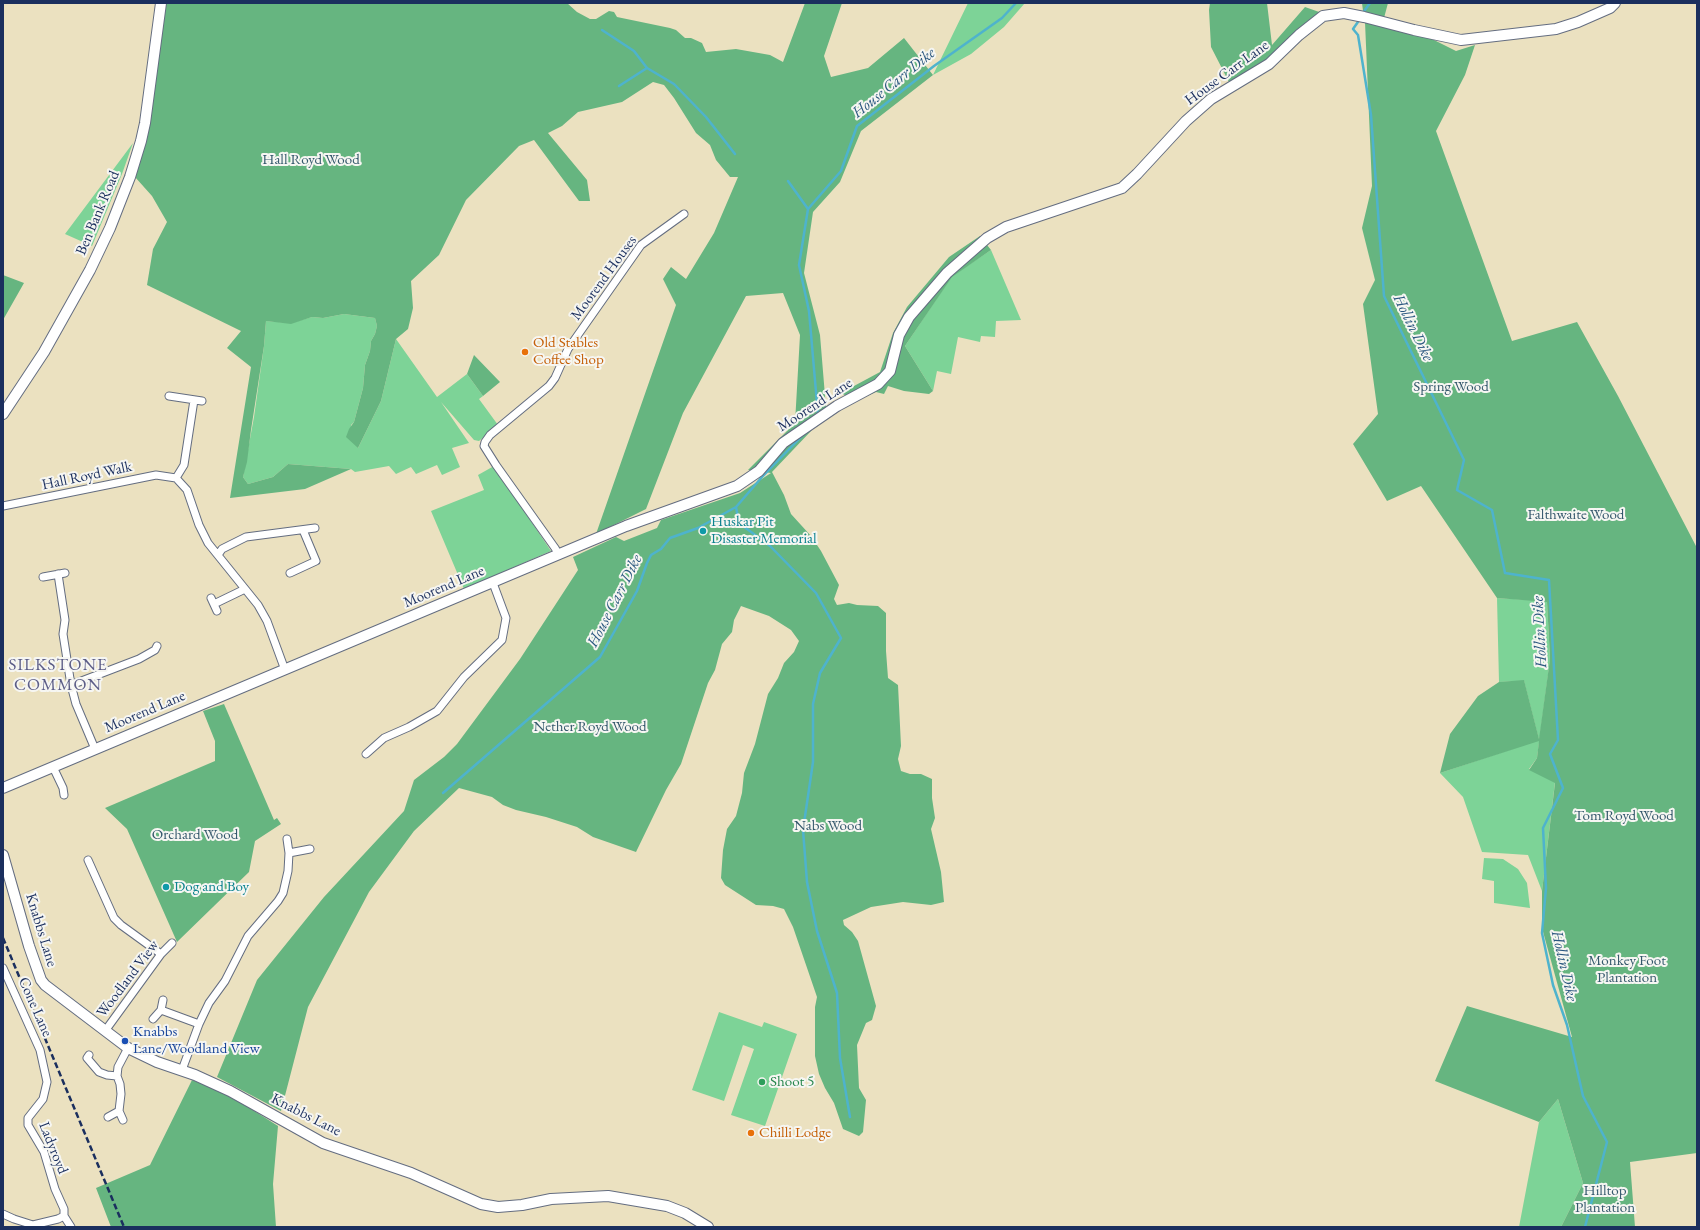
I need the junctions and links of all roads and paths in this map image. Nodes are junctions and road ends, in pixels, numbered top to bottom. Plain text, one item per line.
1 (161, 3) edge
2 (1615, 3) edge
3 (684, 214) dead end
4 (878, 384) joint
5 (173, 399) dead end
6 (3, 414) edge
7 (176, 478) junction
8 (3, 506) edge
9 (315, 528) dead end
10 (303, 530) junction
11 (218, 555) junction
12 (559, 555) junction
13 (290, 573) dead end
14 (43, 577) dead end
15 (493, 583) junction
16 (245, 589) junction
17 (214, 604) dead end
18 (157, 646) dead end
19 (285, 670) junction
20 (72, 685) junction
21 (95, 749) junction
22 (366, 754) dead end
23 (53, 767) junction
24 (3, 788) edge
25 (64, 795) dead end
26 (287, 839) dead end
27 (310, 849) dead end
28 (289, 853) junction
29 (3, 855) edge
30 (88, 860) dead end
31 (172, 942) dead end
32 (160, 954) junction
33 (3, 968) edge
34 (163, 1000) dead end
35 (161, 1010) junction
36 (153, 1019) dead end
37 (199, 1024) junction
38 (105, 1031) junction
39 (128, 1048) junction
40 (90, 1055) dead end
41 (42, 1057) joint
42 (182, 1070) junction
43 (117, 1076) junction
44 (119, 1111) junction
45 (108, 1117) dead end
46 (123, 1120) dead end
47 (3, 1214) edge
48 (64, 1216) junction
49 (71, 1227) edge
50 (708, 1227) edge

1 - 6 street, Ben Bank Road
2 - 4 street, House Carr Lane
3 - 12 street, Moorend Houses
4 - 12 street, Moorend Lane
5 - 7 street
7 - 8 street, Hall Royd Walk
7 - 11 street
9 - 10 street
10 - 11 street
10 - 13 street
11 - 16 street
12 - 15 street, Moorend Lane
14 - 20 street
15 - 19 street, Moorend Lane
15 - 22 street
16 - 17 street
16 - 19 street
18 - 20 street
19 - 21 street, Moorend Lane
20 - 21 street
21 - 23 street, Moorend Lane
23 - 24 street, Moorend Lane
23 - 25 street
26 - 28 street
27 - 28 street
28 - 37 street
29 - 38 street, Knabbs Lane
30 - 32 street
31 - 32 street, Woodland View
32 - 38 street, Woodland View
33 - 41 street, Cone Lane
34 - 35 street
35 - 36 street
35 - 37 street
37 - 42 street
38 - 39 street, Knabbs Lane
39 - 42 street, Knabbs Lane
39 - 43 street
40 - 43 street
41 - 48 street, Ladyroyd
42 - 50 street, Knabbs Lane
43 - 44 street
44 - 45 street
44 - 46 street
47 - 48 street
48 - 49 street, Ladyroyd

